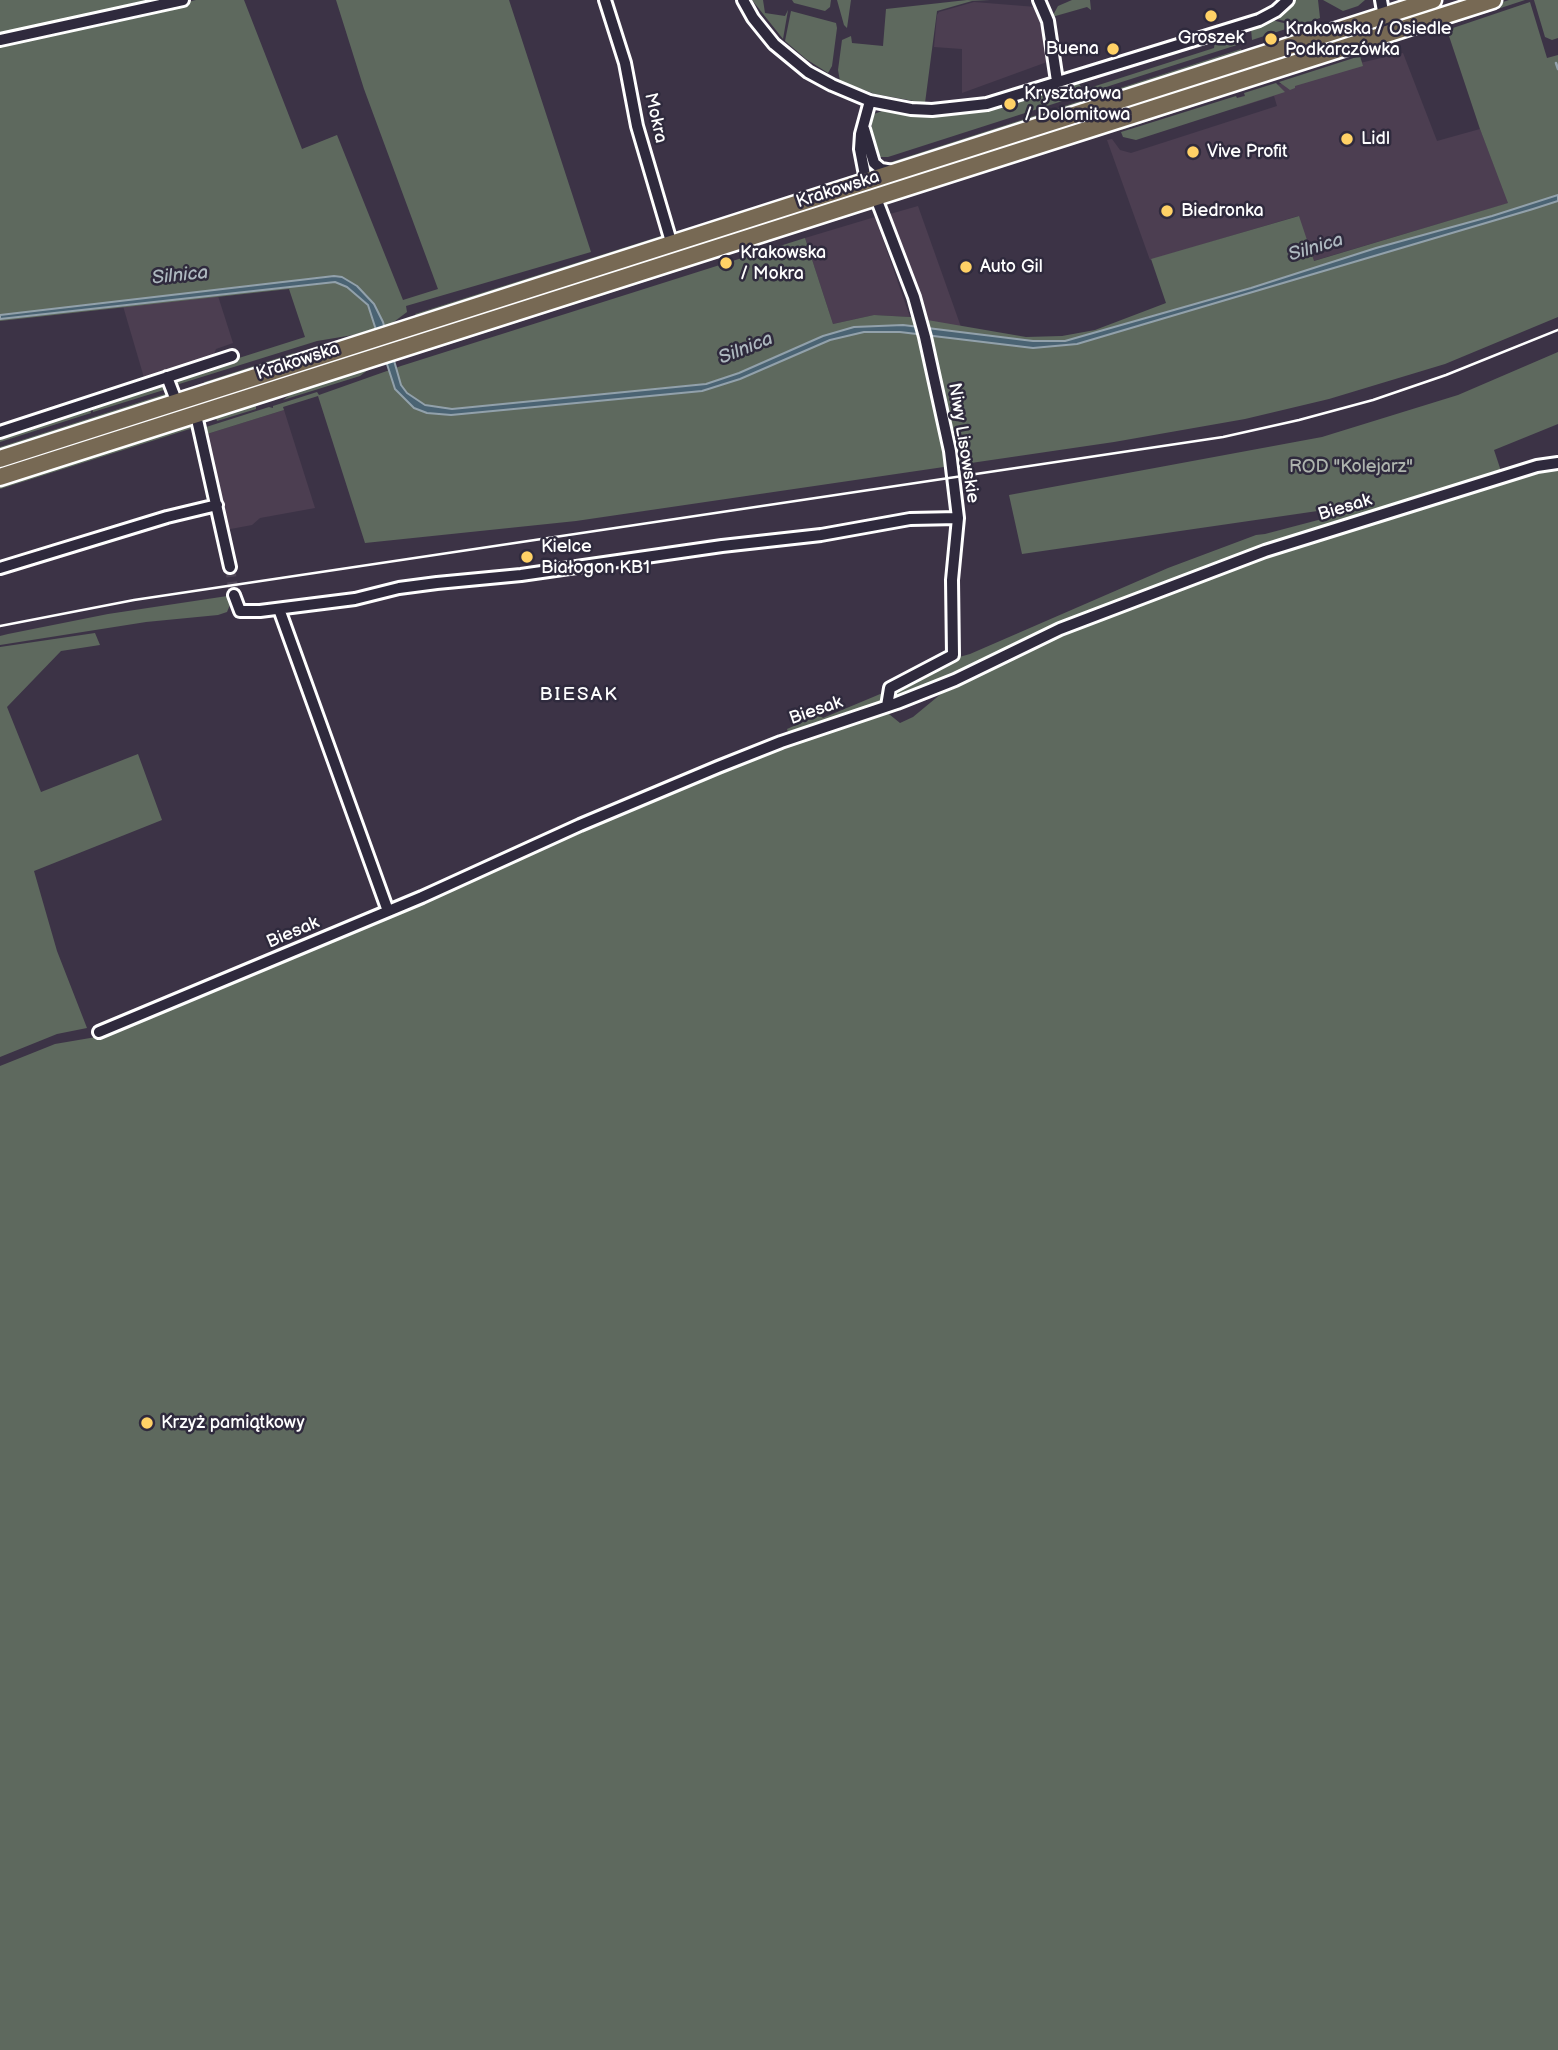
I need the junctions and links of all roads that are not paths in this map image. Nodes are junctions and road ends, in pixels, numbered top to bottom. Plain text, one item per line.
1 (183, 0) edge
2 (605, 0) edge
3 (743, 0) edge
4 (1039, 0) edge
5 (1288, 0) edge
6 (1433, 0) edge
7 (1493, 0) edge
8 (1382, 8) edge
9 (1387, 34) junction
10 (0, 40) edge
11 (1057, 81) junction
12 (870, 101) junction
13 (863, 126) junction
14 (901, 171) junction
15 (859, 185) junction
16 (876, 198) junction
17 (673, 244) junction
18 (232, 356) dead end
19 (167, 377) junction
20 (177, 403) junction
21 (195, 415) junction
22 (0, 432) edge
23 (0, 459) edge
24 (1558, 463) edge
25 (0, 477) edge
26 (216, 505) junction
27 (958, 518) junction
28 (230, 567) tunnel mouth
29 (0, 568) edge
30 (234, 595) dead end
31 (279, 609) junction
32 (887, 706) junction
33 (388, 912) junction
34 (99, 1032) dead end

1 - 10 street
2 - 17 street, Mokra
3 - 12 street
4 - 11 street
5 - 11 street
6 - 8 main road, Krakowska
7 - 9 main road, Krakowska
8 - 9 street
8 - 14 main road, Krakowska
9 - 16 main road, Krakowska
11 - 12 street
12 - 13 street
13 - 14 street
13 - 15 street
14 - 15 main road, Krakowska
15 - 17 main road, Krakowska
16 - 21 main road, Krakowska
16 - 27 street, Niwy Lisowskie
17 - 20 main road, Krakowska
18 - 19 street
19 - 20 street
19 - 22 street
20 - 23 main road, Krakowska
21 - 25 main road, Krakowska
21 - 26 street
24 - 32 street, Biesak
26 - 28 street
26 - 29 street
27 - 31 street
27 - 32 street, Niwy Lisowskie
30 - 31 street
31 - 33 street
32 - 33 street, Biesak
33 - 34 street, Biesak

